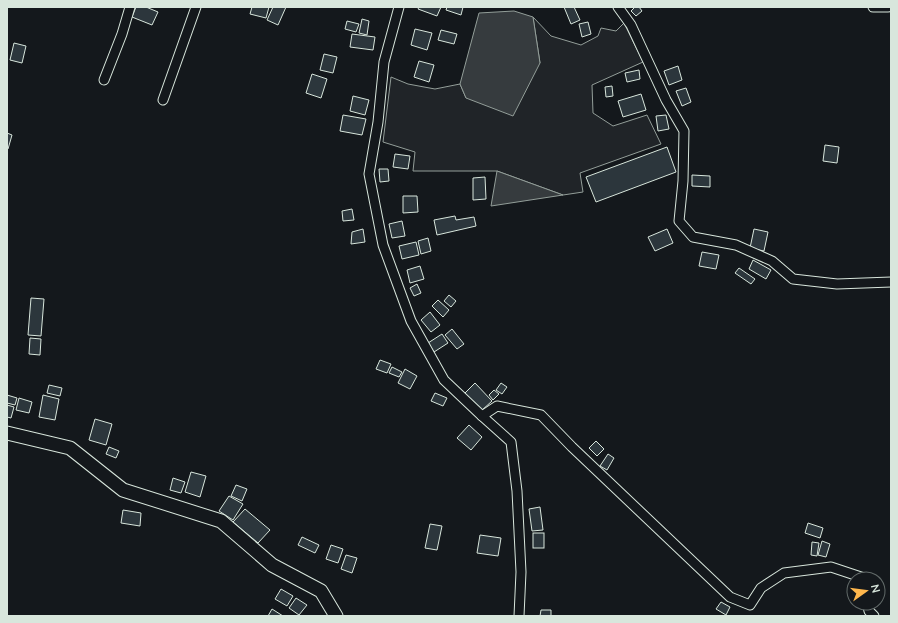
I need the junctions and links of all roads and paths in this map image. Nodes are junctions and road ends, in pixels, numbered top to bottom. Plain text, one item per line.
1 (130, 7) edge
2 (196, 7) edge
3 (399, 7) edge
4 (618, 7) edge
5 (873, 7) edge
6 (888, 7) edge
7 (104, 80) dead end
8 (163, 100) dead end
9 (891, 282) edge
10 (482, 416) junction
11 (7, 433) edge
12 (846, 572) edge
13 (336, 616) edge
14 (519, 616) edge

1 - 7 street
2 - 8 street
3 - 10 street
4 - 9 street
5 - 6 street
10 - 12 street
10 - 14 street
11 - 13 street

